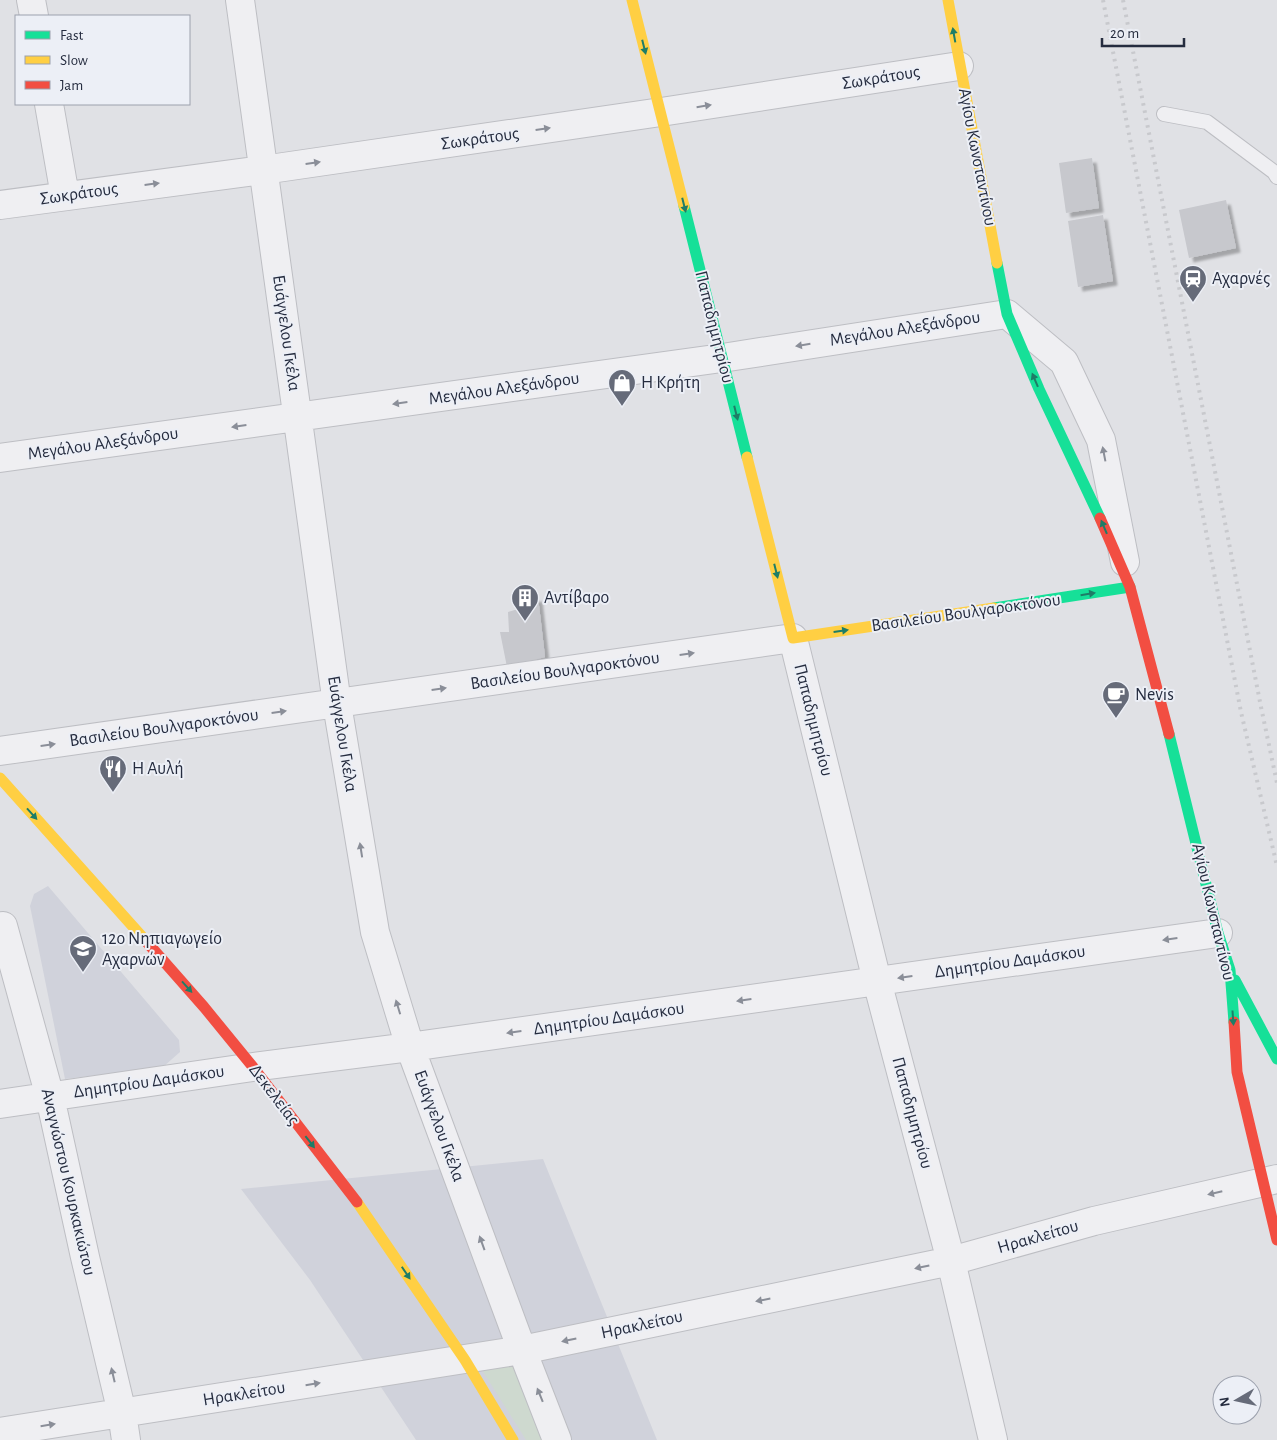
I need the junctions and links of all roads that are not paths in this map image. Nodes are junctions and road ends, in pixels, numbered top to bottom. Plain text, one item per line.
1 (31, 0) edge
2 (240, 0) edge
3 (632, 0) edge
4 (948, 0) edge
5 (34, 15) edge
6 (960, 66) junction
7 (49, 105) edge
8 (660, 112) junction
9 (1164, 114) dead end
10 (263, 170) junction
11 (1277, 177) edge
12 (65, 196) junction
13 (0, 205) edge
14 (1007, 314) junction
15 (722, 358) junction
16 (297, 418) junction
17 (0, 458) edge
18 (1130, 588) junction
19 (792, 638) junction
20 (337, 704) junction
21 (0, 752) edge
22 (0, 778) edge
23 (3, 926) dead end
24 (1218, 933) junction
25 (1230, 970) junction
26 (877, 981) junction
27 (410, 1047) junction
28 (1277, 1059) edge
29 (253, 1067) junction
30 (50, 1097) junction
31 (0, 1104) edge
32 (1270, 1180) edge
33 (1277, 1240) edge
34 (952, 1261) junction
35 (522, 1350) junction
36 (465, 1360) junction
37 (122, 1413) junction
38 (0, 1432) edge
39 (126, 1440) edge
40 (513, 1440) edge
41 (558, 1440) edge
42 (993, 1440) edge

1 - 5 street
2 - 10 street, Ευάγγελου Γκέλα
3 -> 8 street, Παπαδημητρίου
6 -> 4 street, Αγίου Κωνσταντίνου
8 -> 6 street, Σωκράτους
6 - 14 street, Αγίου Κωνσταντίνου
7 - 12 street
10 -> 8 street, Σωκράτους
8 -> 15 street, Παπαδημητρίου
9 - 11 lane
12 -> 10 street, Σωκράτους
10 - 16 street, Ευάγγελου Γκέλα
12 - 13 street, Σωκράτους
14 -> 15 street, Μεγάλου Αλεξάνδρου
18 -> 14 street, Αγίου Κωνσταντίνου
15 -> 16 street, Μεγάλου Αλεξάνδρου
15 -> 19 street, Παπαδημητρίου
16 -> 17 street, Μεγάλου Αλεξάνδρου
16 - 20 street, Ευάγγελου Γκέλα
19 -> 18 street, Βασιλείου Βουλγαροκτόνου
18 - 24 street, Αγίου Κωνσταντίνου
20 -> 19 street, Βασιλείου Βουλγαροκτόνου
19 - 26 street, Παπαδημητρίου
21 -> 20 street, Βασιλείου Βουλγαροκτόνου
27 -> 20 street, Ευάγγελου Γκέλα
22 -> 29 street, Δεκελείας
23 - 30 street, Αναγνώστου Κουρκακιώτου
24 - 25 street, Αγίου Κωνσταντίνου
24 -> 26 street, Δημητρίου Δαμάσκου
25 - 28 street
25 -> 32 street, Αγίου Κωνσταντίνου
26 -> 27 street, Δημητρίου Δαμάσκου
26 - 34 street, Παπαδημητρίου
27 - 29 street, Δημητρίου Δαμάσκου
35 -> 27 street, Ευάγγελου Γκέλα
29 - 30 street, Δημητρίου Δαμάσκου
29 -> 36 street, Δεκελείας
30 - 31 street, Δημητρίου Δαμάσκου
37 -> 30 street, Αναγνώστου Κουρκακιώτου
32 - 33 street, Αγίου Κωνσταντίνου
32 -> 34 street, Ηρακλείτου
34 -> 35 street, Ηρακλείτου
34 - 42 street, Παπαδημητρίου
35 - 36 street, Ηρακλείτου
41 -> 35 street, Ευάγγελου Γκέλα
37 -> 36 street, Ηρακλείτου
36 - 40 street, Δεκελείας
38 -> 37 street, Ηρακλείτου
37 - 39 street, Αναγνώστου Κουρκακιώτου

